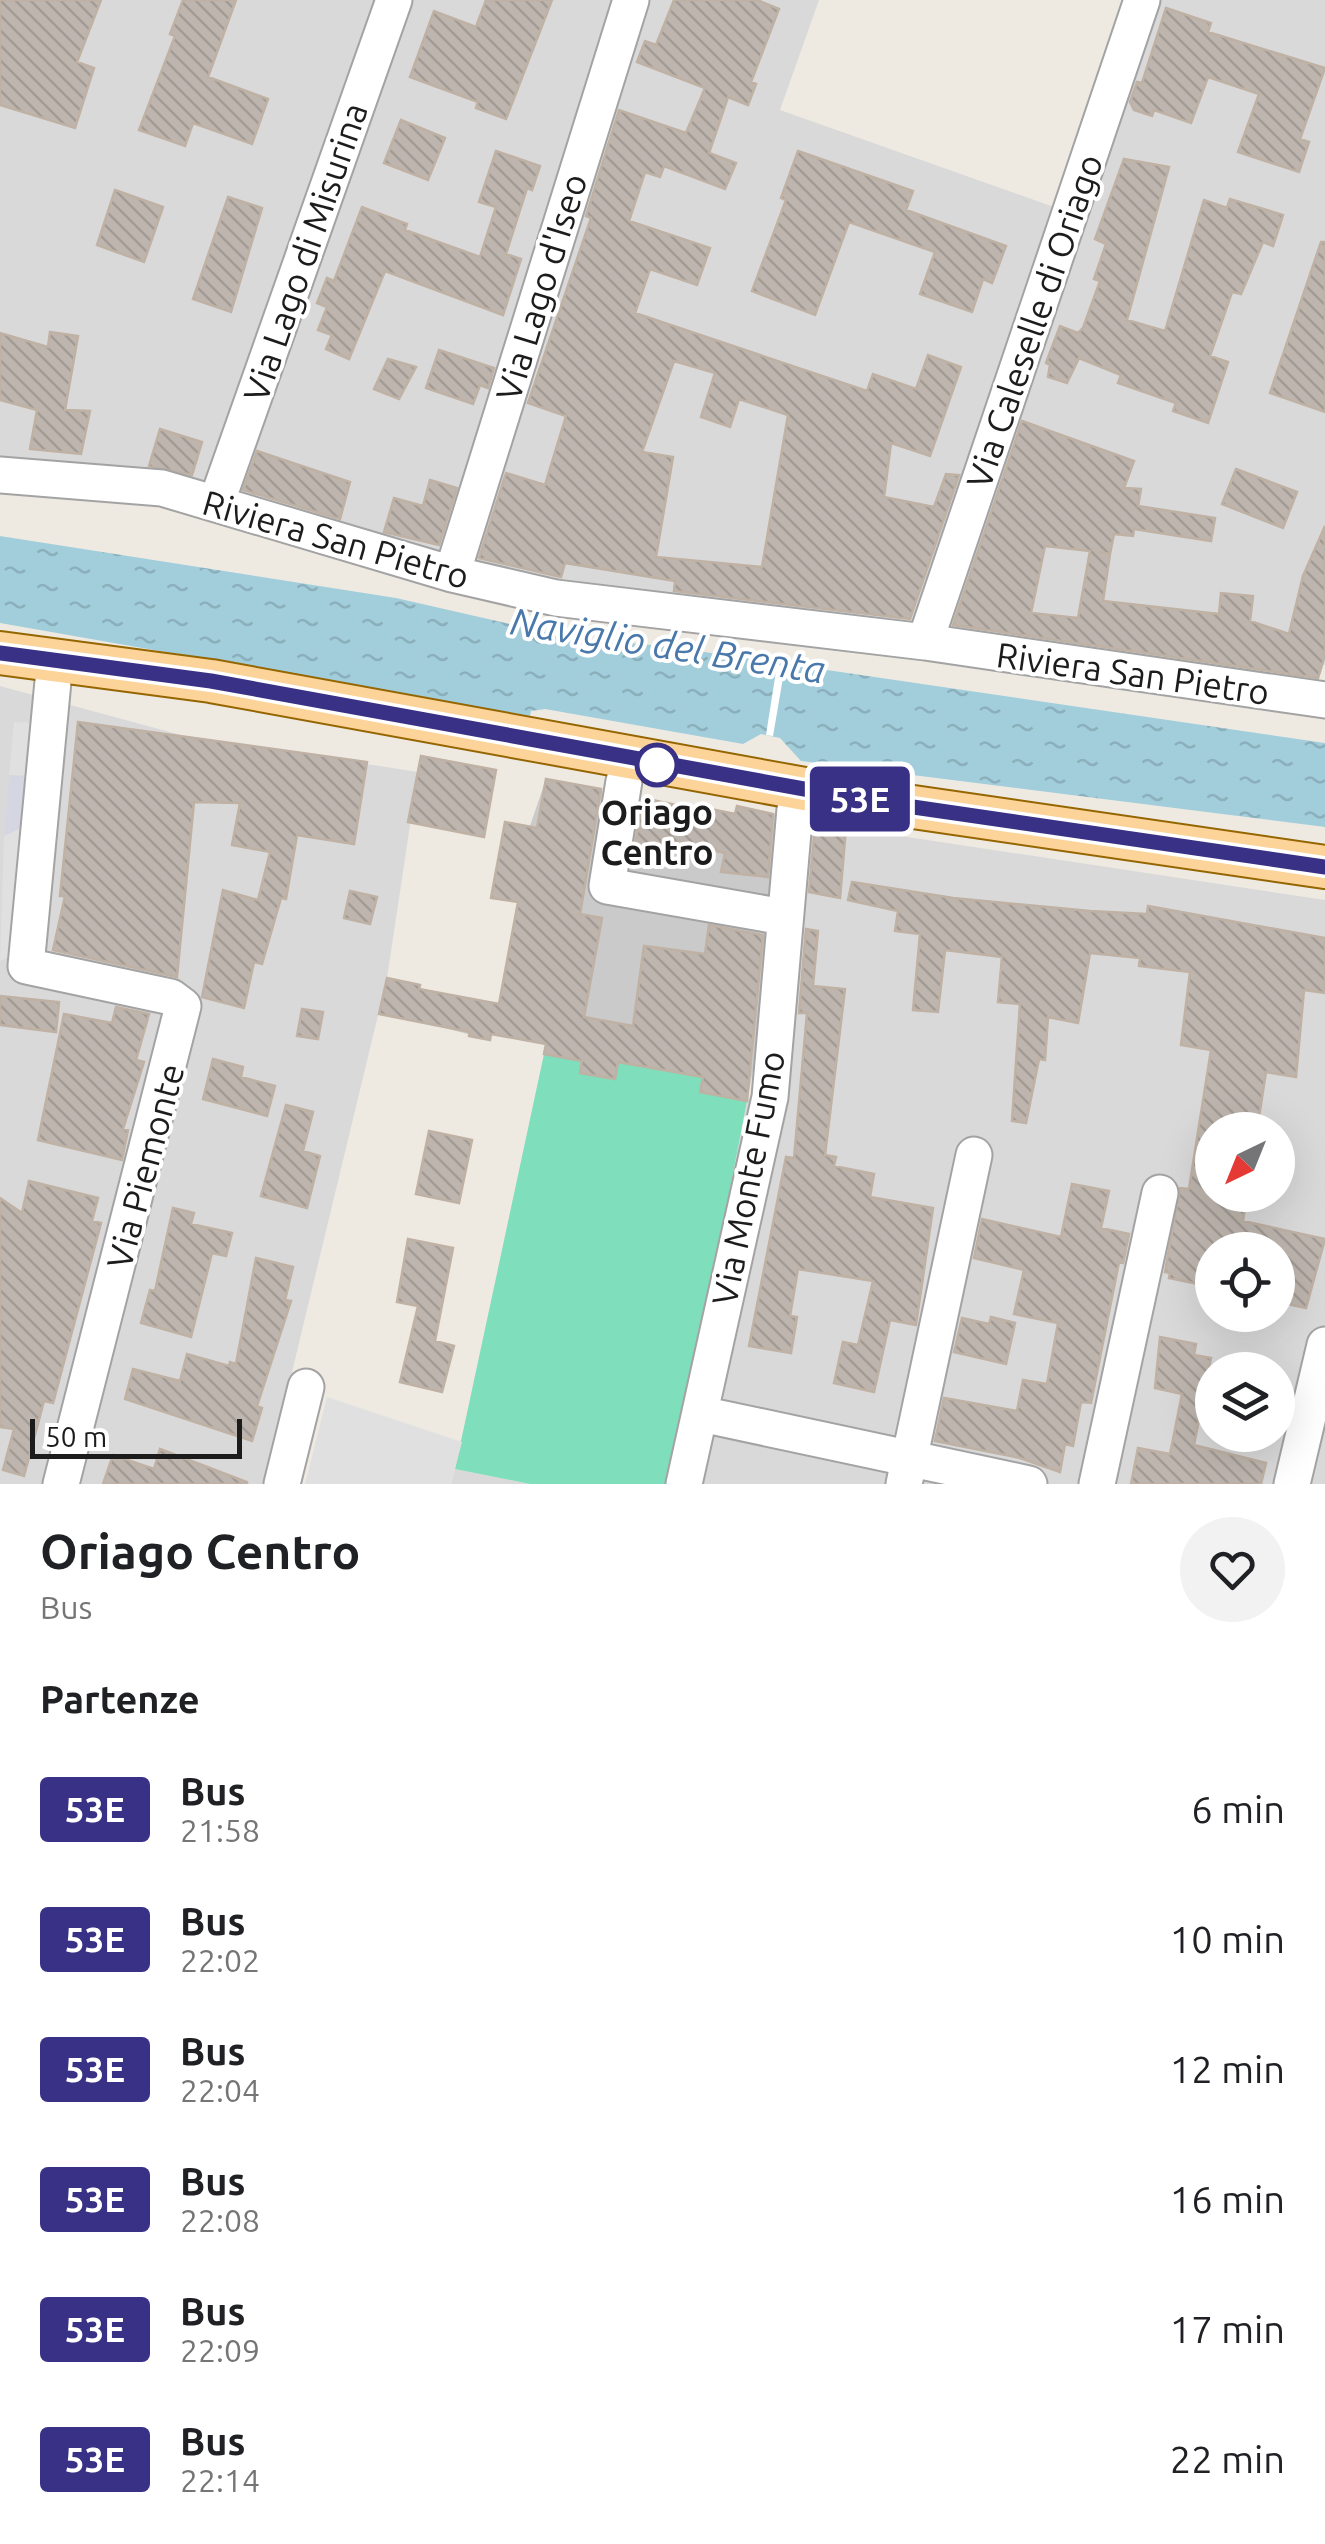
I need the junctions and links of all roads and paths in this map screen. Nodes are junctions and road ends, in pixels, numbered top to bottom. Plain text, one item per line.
1 (394, 0) edge
2 (631, 0) edge
3 (1142, 0) edge
4 (0, 476) edge
5 (216, 504) junction
6 (452, 574) junction
7 (926, 642) junction
8 (0, 653) edge
9 (54, 660) junction
10 (1320, 688) edge
11 (624, 780) dead end
12 (795, 809) dead end
13 (1325, 867) edge
14 (784, 924) junction
15 (974, 1155) dead end
16 (1160, 1194) dead end
17 (1325, 1346) edge
18 (306, 1387) dead end
19 (701, 1414) junction
20 (906, 1470) edge
21 (61, 1484) edge
22 (282, 1484) edge
23 (684, 1484) edge
24 (1029, 1484) edge
25 (1096, 1484) edge
26 (1292, 1484) edge

1 - 5 street, Via Lago di Misurina
2 - 6 street, Via Lago d'Iseo
3 - 7 street, Via Caleselle di Oriago
4 - 5 street, Riviera San Pietro
5 - 6 street, Riviera San Pietro
6 - 7 street, Riviera San Pietro
7 - 10 street, Riviera San Pietro
8 - 9 main road
9 - 13 main road
9 - 21 street, Via Piemonte
11 - 14 street
12 - 14 street, Via Monte Fumo
14 - 19 street, Via Monte Fumo
15 - 20 street
16 - 25 street
17 - 26 street
18 - 22 street
19 - 20 street
19 - 23 street, Via Monte Fumo
20 - 24 street

